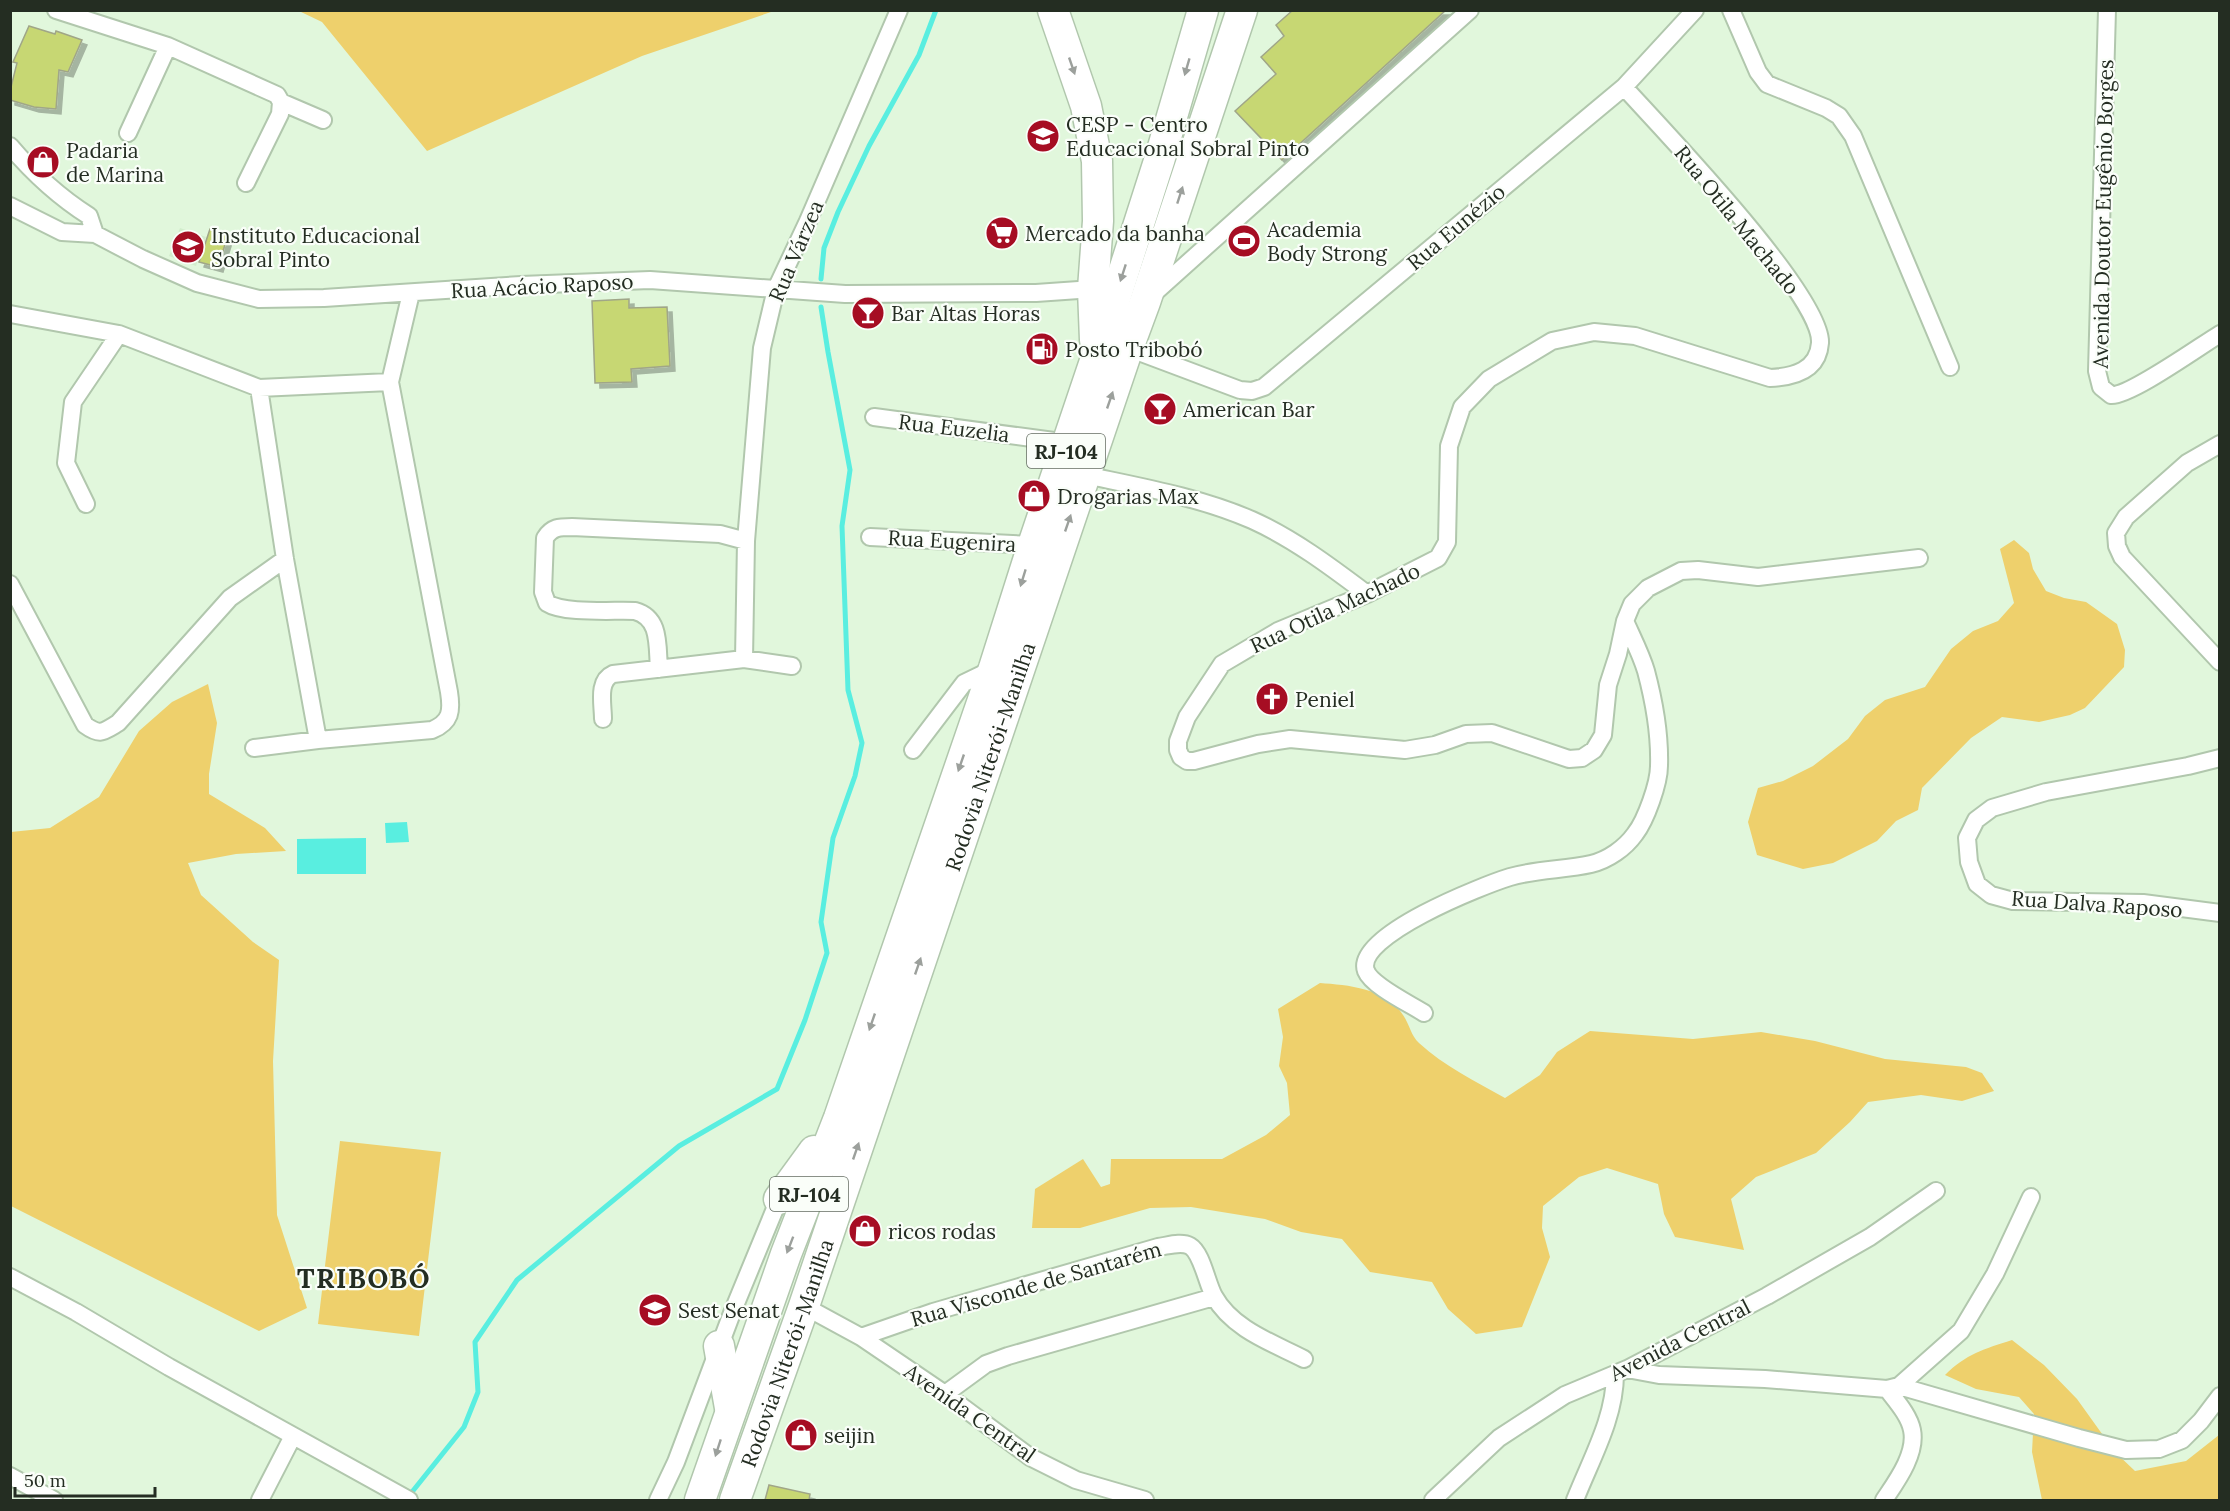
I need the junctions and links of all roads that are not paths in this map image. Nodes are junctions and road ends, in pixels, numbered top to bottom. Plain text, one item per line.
1 (56, 10) edge
2 (899, 10) edge
3 (1053, 10) edge
4 (1203, 10) edge
5 (1242, 10) edge
6 (1470, 10) edge
7 (1695, 10) edge
8 (1731, 10) edge
9 (2107, 10) edge
10 (168, 46) junction
11 (1624, 87) junction
12 (281, 102) junction
13 (323, 120) dead end
14 (128, 132) dead end
15 (10, 146) edge
16 (246, 183) dead end
17 (10, 206) edge
18 (94, 234) junction
19 (776, 289) junction
20 (1093, 289) junction
21 (411, 293) junction
22 (1145, 302) junction
23 (10, 314) edge
24 (119, 334) junction
25 (2220, 334) edge
26 (1128, 348) junction
27 (1096, 358) junction
28 (1950, 367) dead end
29 (390, 382) junction
30 (259, 388) junction
31 (874, 417) dead end
32 (1069, 443) junction
33 (2220, 444) edge
34 (1085, 475) junction
35 (86, 504) dead end
36 (870, 537) dead end
37 (746, 541) junction
38 (1033, 545) junction
39 (1919, 558) dead end
40 (285, 559) junction
41 (10, 584) edge
42 (1367, 594) junction
43 (1625, 621) junction
44 (744, 659) junction
45 (2220, 662) edge
46 (792, 666) dead end
47 (659, 669) junction
48 (994, 669) junction
49 (603, 719) dead end
50 (318, 740) junction
51 (255, 748) dead end
52 (913, 750) dead end
53 (2220, 758) edge
54 (2219, 917) edge
55 (1424, 1013) dead end
56 (839, 1118) junction
57 (1936, 1191) dead end
58 (2031, 1197) dead end
59 (779, 1199) joint
60 (10, 1277) edge
61 (1214, 1297) junction
62 (804, 1306) junction
63 (861, 1337) junction
64 (719, 1346) junction
65 (1304, 1359) dead end
66 (1621, 1371) junction
67 (1893, 1388) junction
68 (945, 1394) junction
69 (2220, 1396) edge
70 (731, 1410) junction
71 (293, 1436) junction
72 (10, 1476) edge
73 (54, 1500) edge
74 (260, 1500) edge
75 (409, 1500) edge
76 (658, 1500) edge
77 (700, 1500) edge
78 (735, 1500) edge
79 (1146, 1500) edge
80 (1433, 1500) edge
81 (1575, 1500) edge
82 (1884, 1500) edge

1 - 10 street
2 - 19 street, Rua Várzea
3 -> 20 highway
4 -> 27 highway, Rodovia Niterói-Manilha / RJ-104
22 -> 5 highway, Rodovia Niterói-Manilha / RJ-104
6 - 22 street
7 - 11 street, Rua Eunézio
8 - 28 street
9 - 25 street, Avenida Doutor Eugênio Borges
10 - 12 street
10 - 14 street
11 - 26 street, Rua Eunézio
11 - 42 street, Rua Otila Machado
12 - 13 street
12 - 16 street
15 - 18 street
17 - 18 street, Rua Acácio Raposo
18 - 21 street, Rua Acácio Raposo
19 - 20 street, Rua Acácio Raposo
19 - 21 street, Rua Acácio Raposo
19 - 37 street, Rua Várzea
20 - 27 highway
21 - 29 street
22 - 26 highway, Rodovia Niterói-Manilha / RJ-104
23 - 24 street
24 - 30 street
24 - 35 street
34 -> 26 highway, Rodovia Niterói-Manilha / RJ-104
27 - 32 highway, Rodovia Niterói-Manilha / RJ-104
29 - 30 street
29 - 50 street
30 - 40 street
31 - 32 street, Rua Euzelia
32 - 38 highway, Rodovia Niterói-Manilha / RJ-104
33 - 45 street
34 - 42 street
62 -> 34 highway, Rodovia Niterói-Manilha / RJ-104
36 - 38 street, Rua Eugenira
37 - 44 street, Rua Várzea
37 - 47 street
38 -> 48 highway, Rodovia Niterói-Manilha / RJ-104
39 - 43 street, Rua Otila Machado
40 - 41 street
40 - 50 street
42 - 43 street, Rua Otila Machado
43 - 55 street
44 - 46 street
44 - 47 street
47 - 49 street
48 - 52 street
48 -> 56 highway, Rodovia Niterói-Manilha / RJ-104
50 - 51 street
53 - 54 street, Rua Dalva Raposo
56 - 59 highway
56 -> 70 highway, Rodovia Niterói-Manilha / RJ-104
57 - 66 street, Avenida Central
58 - 67 street
59 - 64 street
60 - 71 street
61 - 63 street, Rua Visconde de Santarém
61 - 65 street, Rua Visconde de Santarém
61 - 68 street
62 - 63 street, Avenida Central
62 - 78 highway, Rodovia Niterói-Manilha / RJ-104
63 - 68 street, Avenida Central
64 - 70 highway
64 - 76 street
66 - 67 street
66 - 80 street, Avenida Central
66 - 81 street
67 - 69 street
67 - 82 street
68 - 79 street, Avenida Central
70 -> 77 highway, Rodovia Niterói-Manilha / RJ-104
71 - 74 street
71 - 75 street
72 - 73 street

